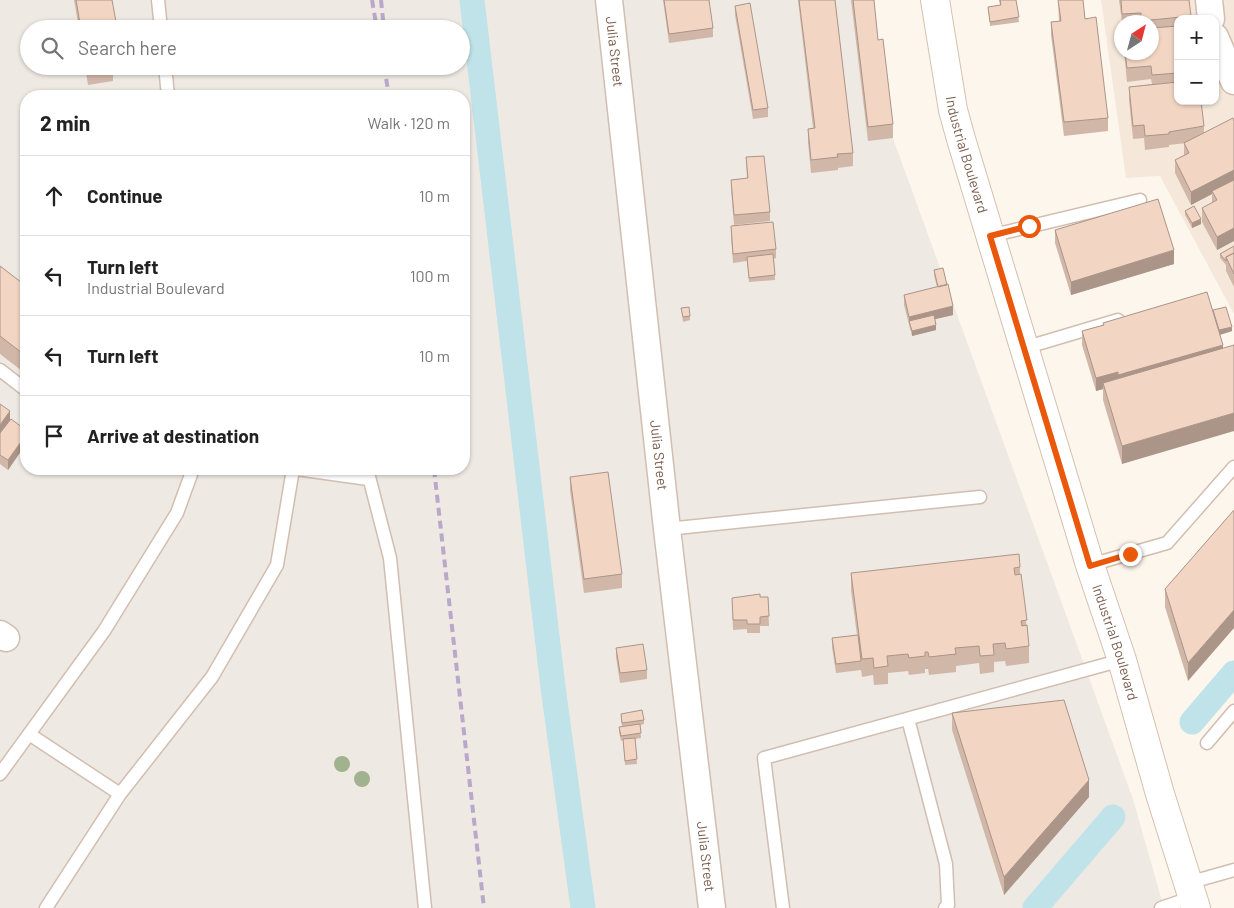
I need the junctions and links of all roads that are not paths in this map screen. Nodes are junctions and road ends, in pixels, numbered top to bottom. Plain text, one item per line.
1 (158, 0) edge
2 (609, 0) edge
3 (935, 0) edge
4 (1209, 0) edge
5 (1211, 15) edge
6 (160, 20) edge
7 (1219, 46) edge
8 (166, 75) edge
9 (1234, 81) edge
10 (167, 90) edge
11 (1140, 200) dead end
12 (990, 236) junction
13 (1126, 318) edge
14 (1024, 348) junction
15 (0, 370) edge
16 (20, 385) edge
17 (1234, 467) edge
18 (191, 475) edge
19 (292, 475) edge
20 (368, 475) edge
21 (980, 497) dead end
22 (667, 529) junction
23 (1090, 566) junction
24 (1122, 660) junction
25 (1234, 711) edge
26 (908, 719) junction
27 (29, 734) junction
28 (1207, 743) dead end
29 (0, 774) edge
30 (120, 794) junction
31 (1234, 870) edge
32 (1192, 896) edge
33 (46, 908) edge
34 (425, 908) edge
35 (712, 908) edge
36 (783, 908) edge
37 (945, 908) edge
38 (1162, 908) edge

1 - 6 lane
2 - 22 street, Julia Street
3 - 12 main road, Industrial Boulevard
4 - 5 street
7 - 9 street
8 - 10 lane
11 - 12 lane
12 - 14 main road, Industrial Boulevard
13 - 14 lane
14 - 23 main road, Industrial Boulevard
15 - 16 lane
17 - 23 lane
18 - 27 lane
19 - 30 lane
20 - 34 lane
21 - 22 lane
22 - 35 street, Julia Street
23 - 24 main road, Industrial Boulevard
24 - 26 lane
24 - 32 main road, Industrial Boulevard
25 - 28 lane
26 - 36 lane
26 - 37 lane
27 - 29 lane
27 - 30 lane
30 - 33 lane
31 - 32 lane
32 - 38 lane

